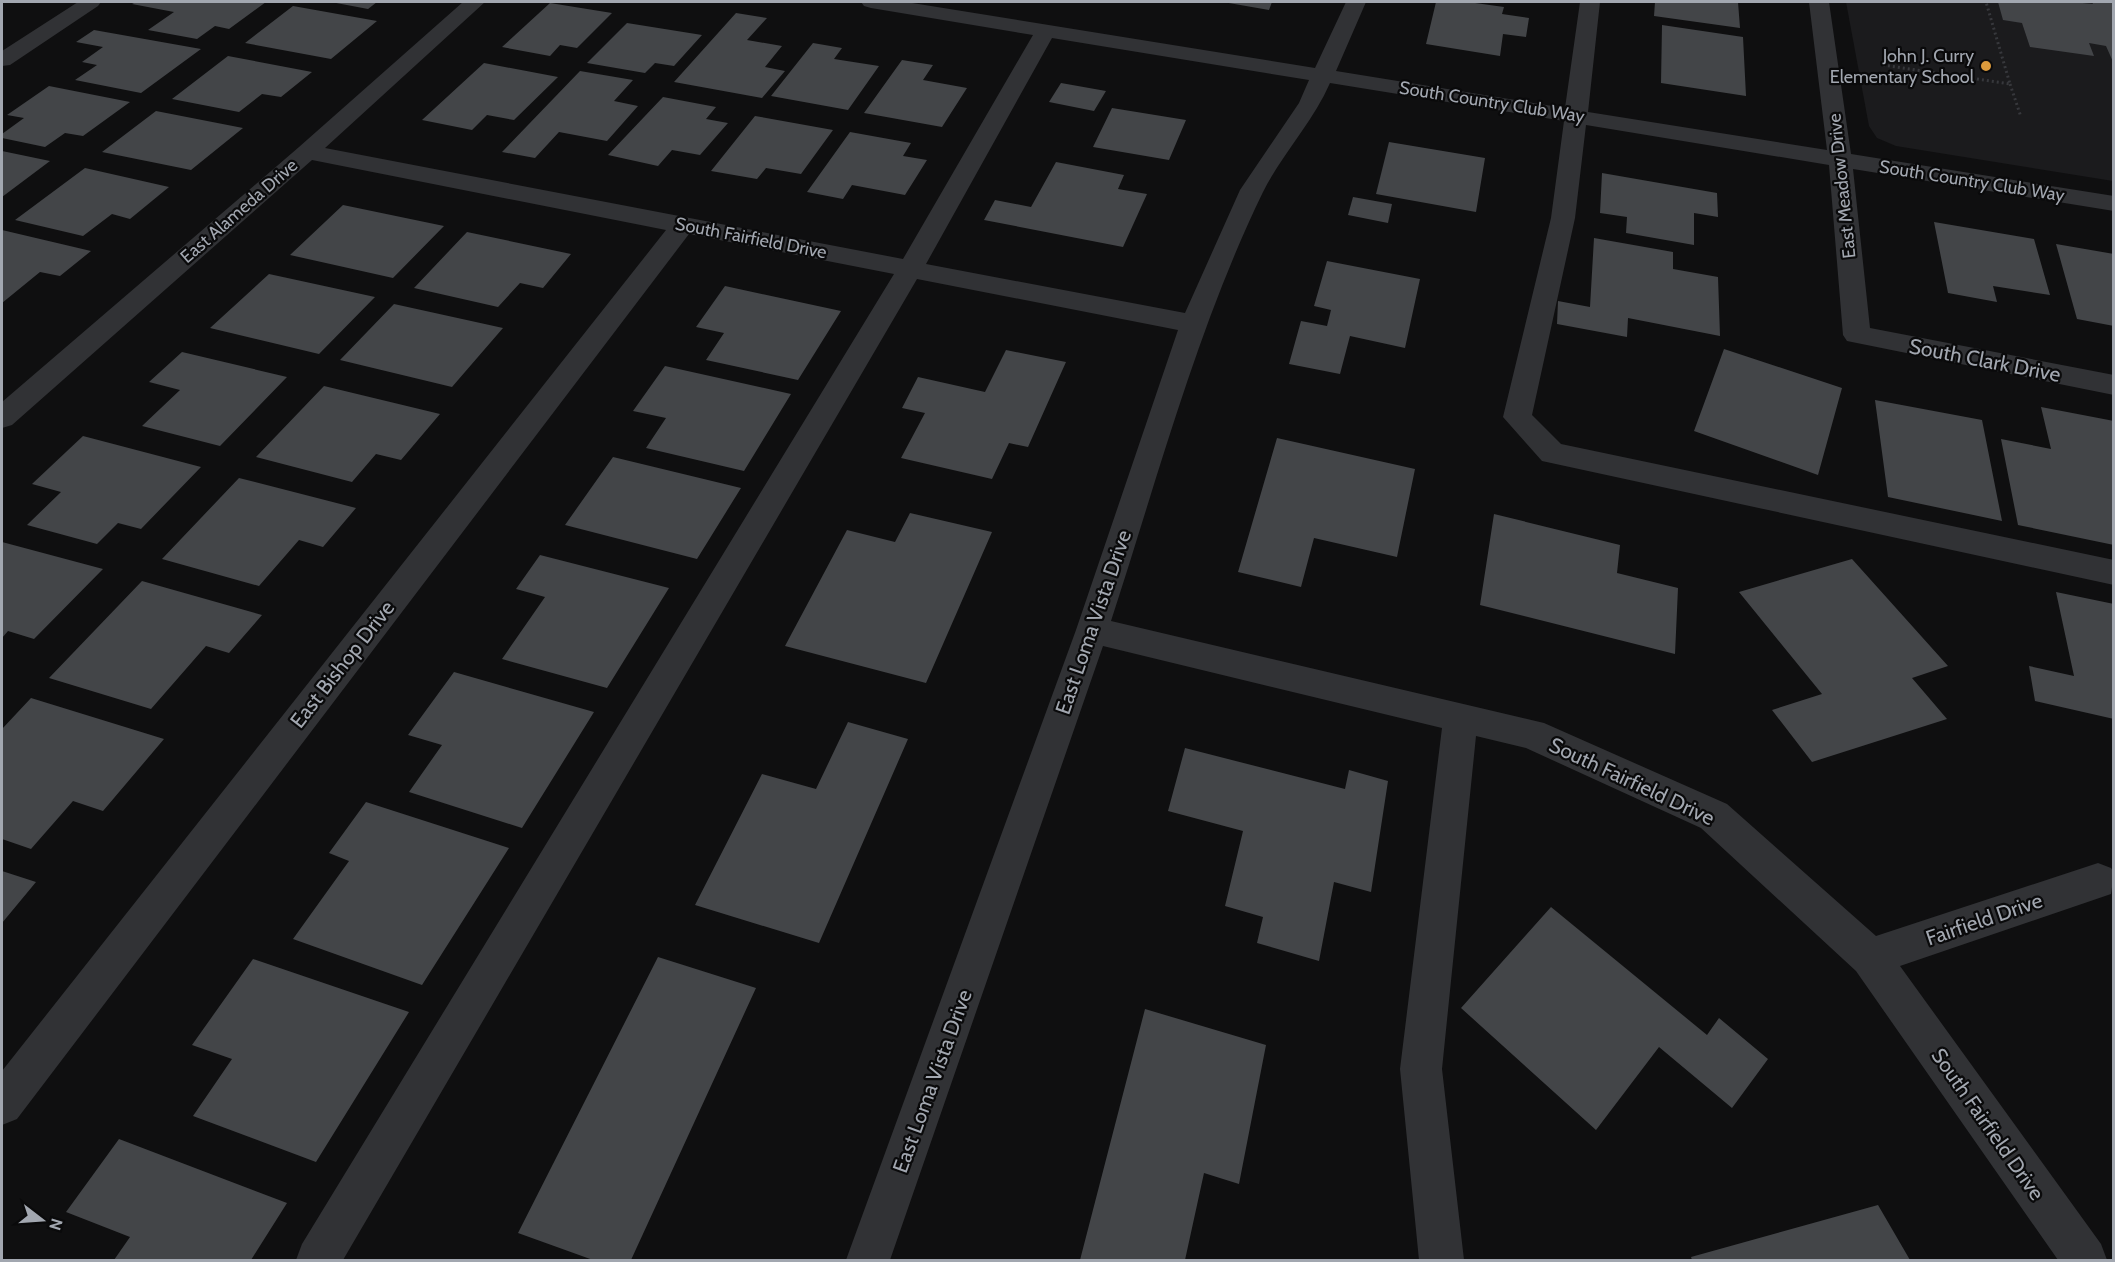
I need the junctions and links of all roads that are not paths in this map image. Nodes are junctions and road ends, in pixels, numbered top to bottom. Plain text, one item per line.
1 (91, 2) edge
2 (475, 2) edge
3 (871, 2) edge
4 (1356, 2) edge
5 (1590, 2) edge
6 (1820, 2) edge
7 (922, 5) edge
8 (1046, 30) junction
9 (2, 60) edge
10 (1324, 76) junction
11 (1577, 116) junction
12 (307, 152) junction
13 (1840, 159) junction
14 (2114, 204) edge
15 (683, 225) junction
16 (910, 269) junction
17 (1194, 324) junction
18 (1857, 335) joint
19 (2114, 385) edge
20 (2, 418) edge
21 (2114, 573) edge
22 (1092, 630) junction
23 (1461, 717) junction
24 (2098, 881) dead end
25 (1870, 957) junction
26 (2, 1104) edge
27 (318, 1260) edge
28 (868, 1260) edge
29 (1441, 1260) edge
30 (2085, 1260) edge

1 - 9 street
2 - 12 street, East Alameda Drive
3 - 7 street, South Country Club Way
4 - 10 street, East Loma Vista Drive
5 - 11 street
6 - 13 street, East Meadow Drive
7 - 8 street, South Country Club Way
8 - 10 street, South Country Club Way
8 - 16 street
10 - 11 street, South Country Club Way
10 - 17 street, East Loma Vista Drive
11 - 13 street, South Country Club Way
11 - 21 street
12 - 15 street, South Fairfield Drive
12 - 20 street, East Alameda Drive
13 - 14 street, South Country Club Way
13 - 18 street, East Meadow Drive
15 - 16 street, South Fairfield Drive
15 - 26 street, East Bishop Drive
16 - 17 street, South Fairfield Drive
16 - 27 street
17 - 22 street, East Loma Vista Drive
18 - 19 street, South Clark Drive
22 - 23 street, South Fairfield Drive
22 - 28 street, East Loma Vista Drive
23 - 25 street, South Fairfield Drive
23 - 29 street
24 - 25 street, Fairfield Drive
25 - 30 street, South Fairfield Drive

